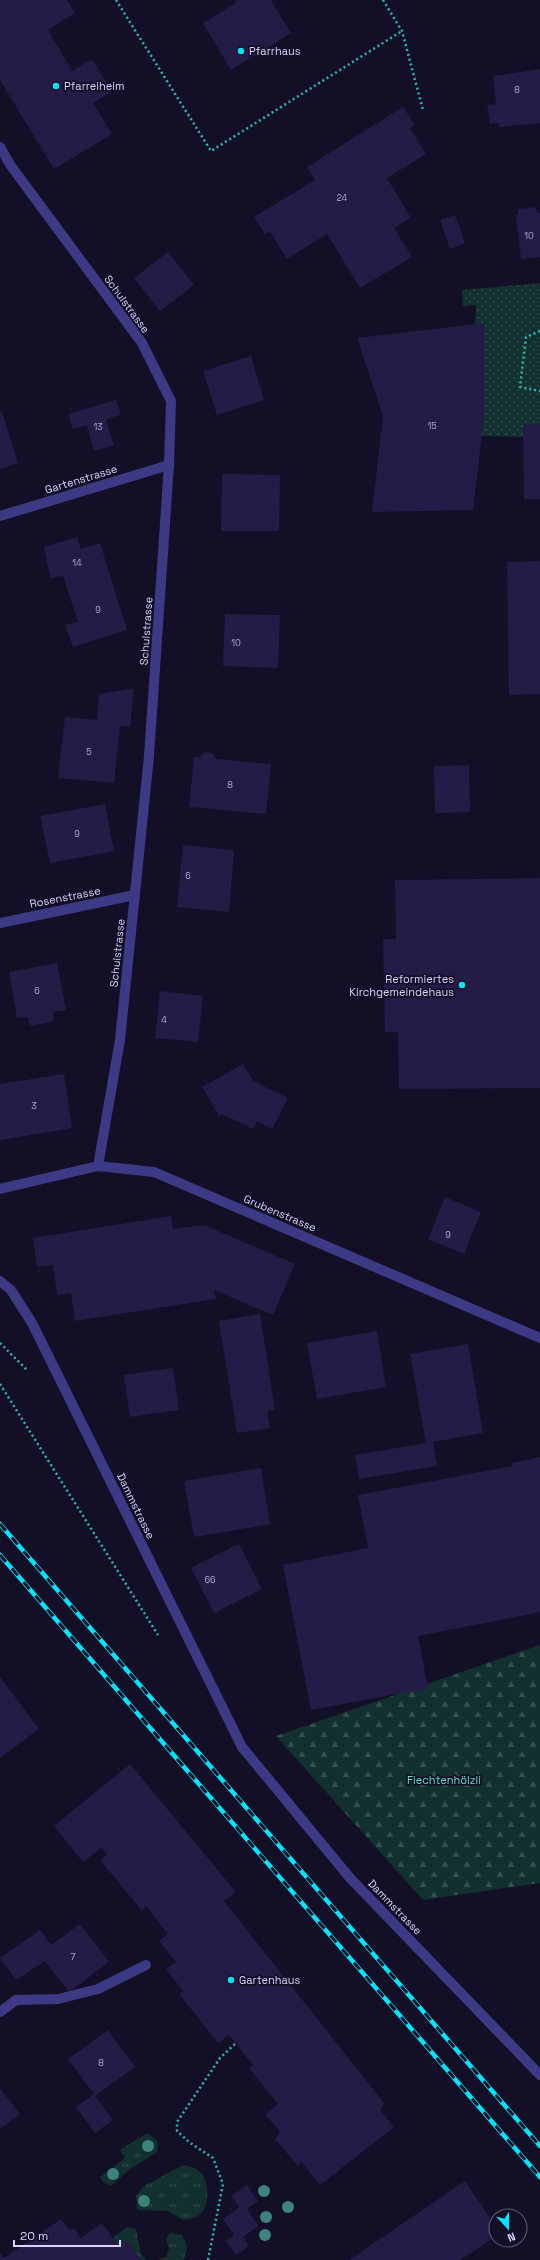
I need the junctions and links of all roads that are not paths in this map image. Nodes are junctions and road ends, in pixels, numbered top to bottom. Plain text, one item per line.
1 (0, 147) edge
2 (169, 465) junction
3 (0, 516) edge
4 (135, 895) junction
5 (0, 922) edge
6 (98, 1166) junction
7 (0, 1189) edge
8 (0, 1281) edge
9 (540, 1338) edge
10 (146, 1965) dead end
11 (0, 2012) edge
12 (540, 2075) edge

1 - 2 street, Schulstrasse
2 - 3 street, Gartenstrasse
2 - 4 street, Schulstrasse
4 - 5 street, Rosenstrasse
4 - 6 street, Schulstrasse
6 - 7 street, Grubenstrasse
6 - 9 street, Grubenstrasse
8 - 12 street, Dammstrasse
10 - 11 street

